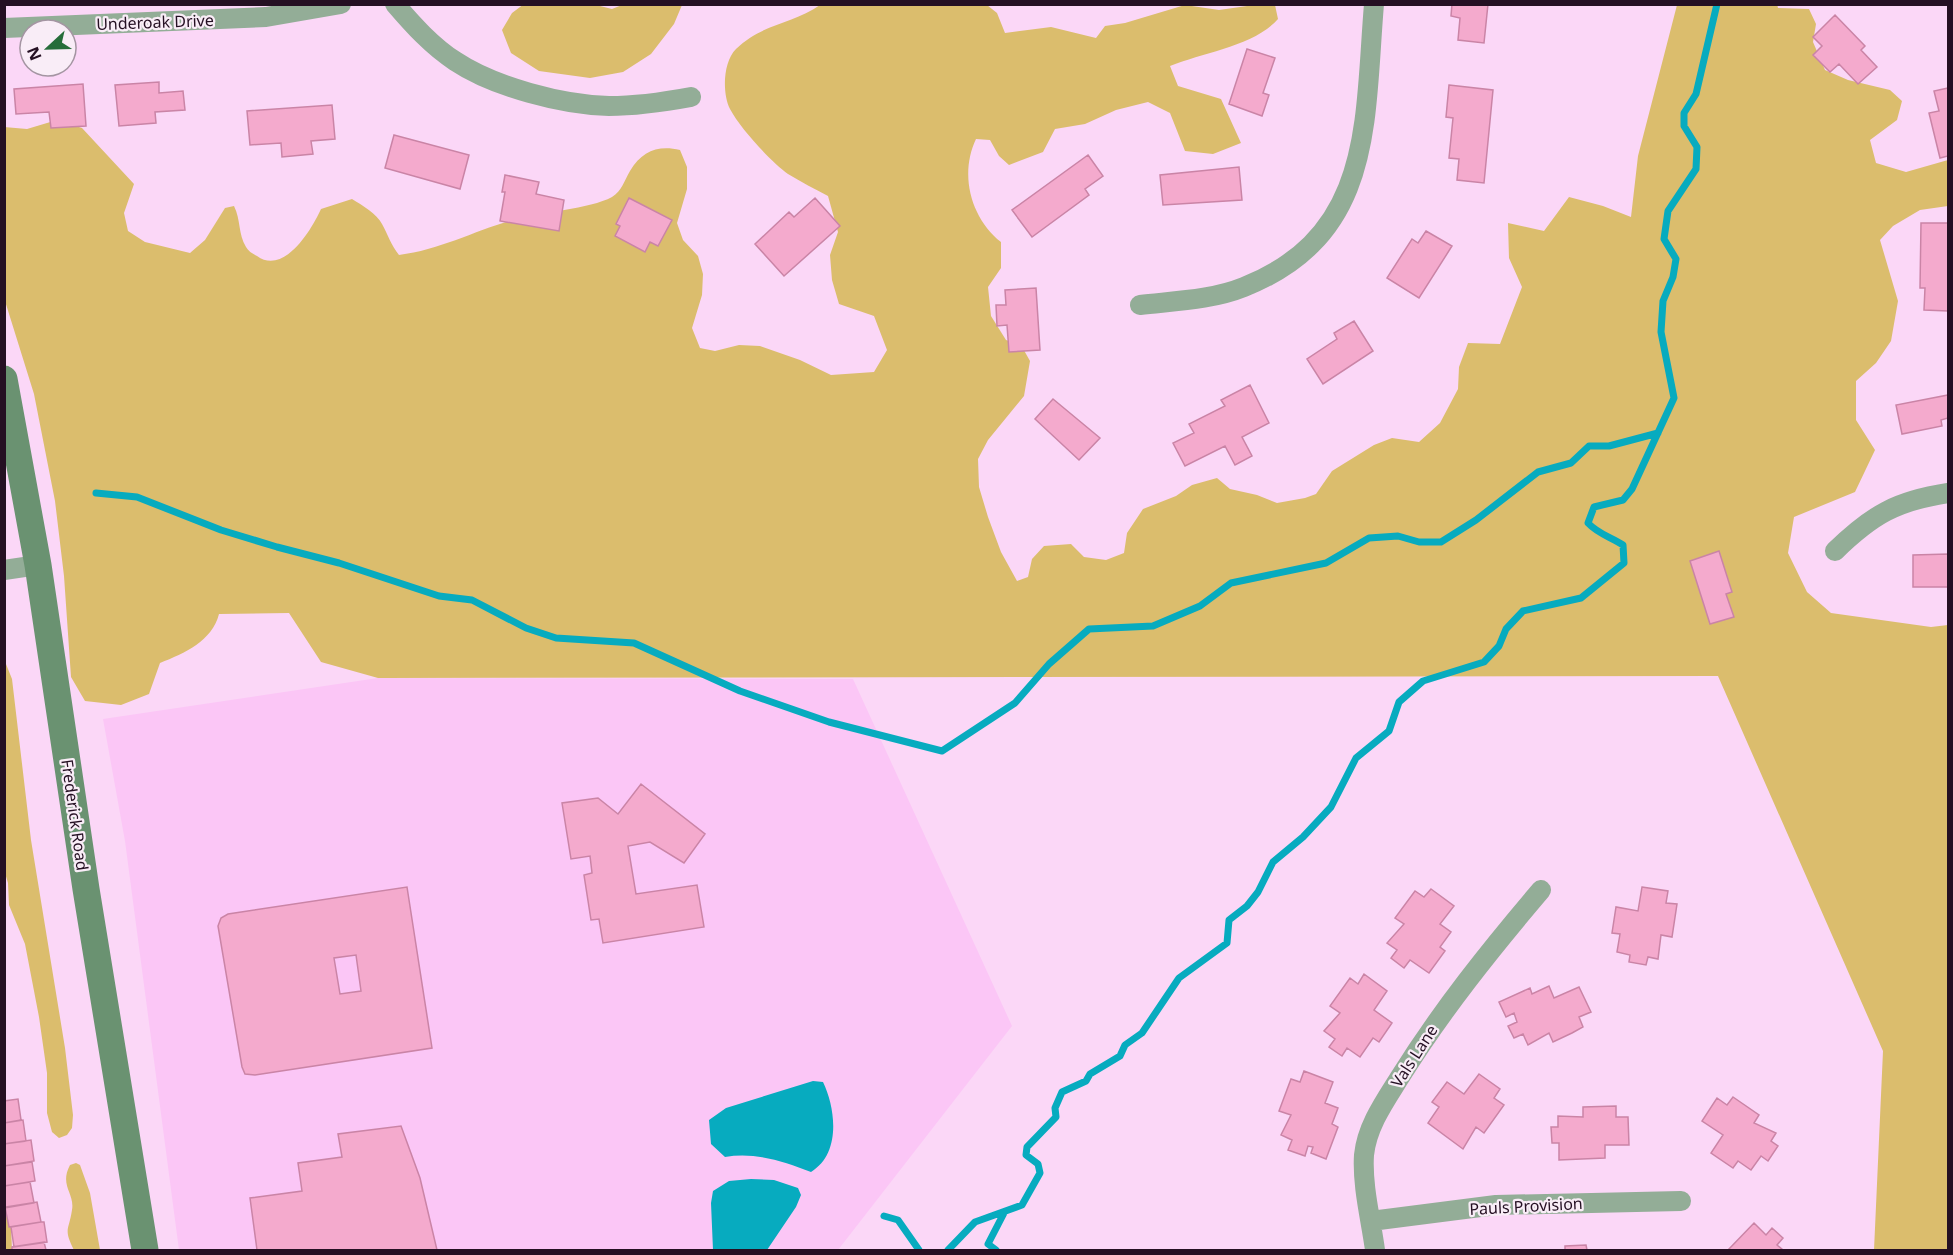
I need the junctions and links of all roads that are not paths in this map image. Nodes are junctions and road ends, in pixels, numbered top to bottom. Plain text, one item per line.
1 (341, 4) edge
2 (395, 4) edge
3 (1374, 4) edge
4 (4, 28) edge
5 (692, 97) dead end
6 (1140, 305) dead end
7 (4, 379) edge
8 (1948, 493) edge
9 (1834, 551) dead end
10 (38, 565) junction
11 (4, 570) edge
12 (1540, 890) dead end
13 (1681, 1201) dead end
14 (1371, 1221) junction
15 (145, 1251) edge
16 (1375, 1251) edge

1 - 4 street, Underoak Drive
2 - 5 street
3 - 6 street
7 - 10 main road, Frederick Road
8 - 9 street
10 - 11 street
10 - 15 main road, Frederick Road
12 - 14 street, Vals Lane
13 - 14 street, Pauls Provision
14 - 16 street, Vals Lane

